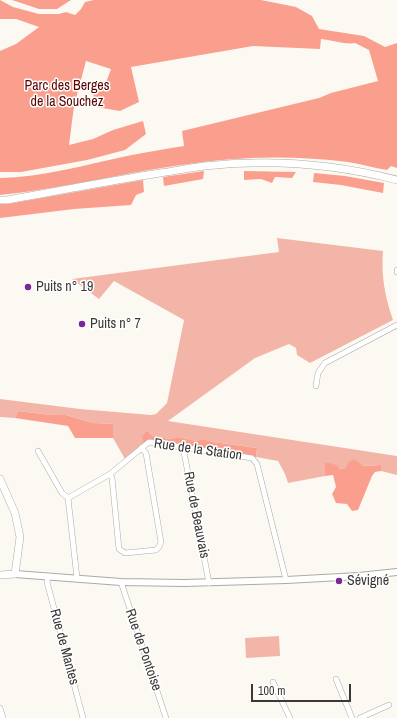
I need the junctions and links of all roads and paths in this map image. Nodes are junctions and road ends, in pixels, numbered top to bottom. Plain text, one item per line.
1 (397, 180) edge
2 (0, 200) edge
3 (397, 325) edge
4 (316, 386) dead end
5 (183, 447) junction
6 (141, 448) junction
7 (38, 451) dead end
8 (110, 474) junction
9 (0, 479) edge
10 (68, 498) junction
11 (397, 572) edge
12 (15, 574) junction
13 (0, 575) edge
14 (48, 576) junction
15 (77, 578) junction
16 (286, 580) junction
17 (120, 582) junction
18 (209, 583) junction
19 (336, 679) dead end
20 (273, 682) dead end
21 (389, 705) dead end
22 (0, 708) edge
23 (3, 718) edge
24 (83, 718) edge
25 (166, 718) edge
26 (290, 718) edge
27 (352, 718) edge
28 (360, 718) edge

1 - 2 main road
3 - 4 street
5 - 6 street, Rue de la Station
5 - 16 street, Rue de la Station
5 - 18 street, Rue de Beauvais
6 - 8 street
6 - 8 street
7 - 10 street
8 - 10 street
9 - 12 main road
10 - 15 street
11 - 16 street
12 - 13 main road
12 - 14 street
14 - 15 street
14 - 24 street, Rue de Mantes
15 - 17 street
16 - 18 street
17 - 18 street
17 - 25 street, Rue de Pontoise
19 - 27 street
20 - 26 street
21 - 28 street
22 - 23 street

